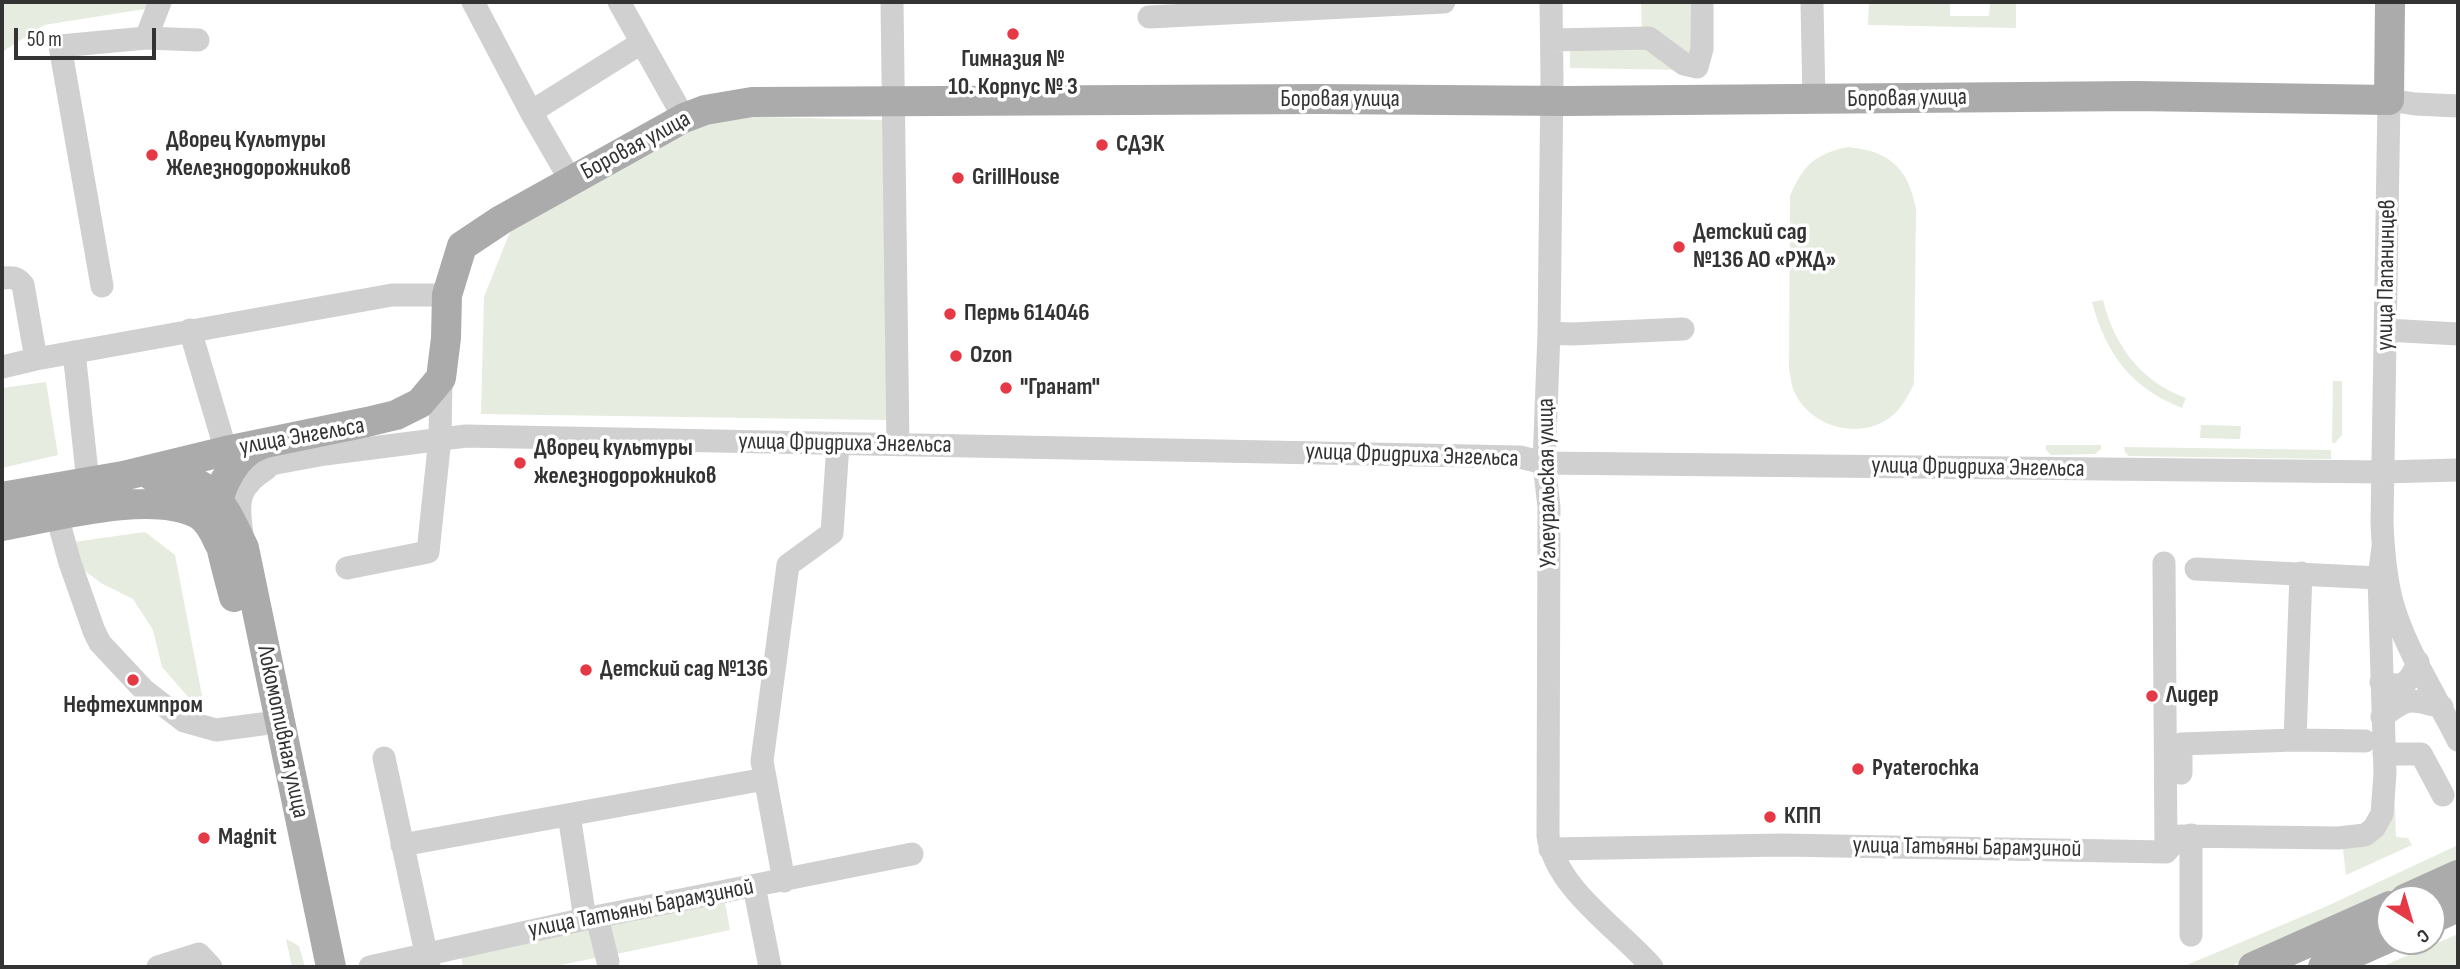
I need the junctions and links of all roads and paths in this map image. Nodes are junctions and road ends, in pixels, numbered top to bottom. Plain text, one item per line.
1 (146, 2) edge
2 (160, 2) edge
3 (473, 2) edge
4 (619, 2) edge
5 (892, 2) edge
6 (1444, 2) edge
7 (1551, 2) edge
8 (1702, 2) edge
9 (2390, 2) edge
10 (1812, 3) edge
11 (1317, 4) edge
12 (1149, 16) dead end
13 (146, 38) junction
14 (198, 40) dead end
15 (1552, 40) junction
16 (641, 43) junction
17 (1814, 100) junction
18 (2389, 100) junction
19 (893, 101) junction
20 (1552, 101) junction
21 (2458, 106) edge
22 (531, 112) junction
23 (684, 118) junction
24 (571, 181) junction
25 (2, 278) edge
26 (102, 285) dead end
27 (447, 295) junction
28 (1683, 329) dead end
29 (190, 330) junction
30 (2386, 330) junction
31 (1549, 333) junction
32 (2458, 334) edge
33 (74, 352) junction
34 (36, 359) junction
35 (2, 367) edge
36 (441, 378) junction
37 (368, 422) junction
38 (440, 438) junction
39 (838, 444) junction
40 (898, 445) junction
41 (274, 452) junction
42 (1544, 463) junction
43 (2458, 470) edge
44 (2383, 472) junction
45 (123, 476) junction
46 (218, 479) junction
47 (88, 482) junction
48 (2, 497) edge
49 (113, 506) junction
50 (57, 516) junction
51 (2, 526) edge
52 (2383, 547) junction
53 (234, 551) junction
54 (2164, 563) dead end
55 (347, 568) dead end
56 (2196, 569) dead end
57 (2301, 573) junction
58 (2379, 578) junction
59 (2418, 662) junction
60 (2381, 682) junction
61 (2442, 707) junction
62 (2382, 717) junction
63 (262, 724) junction
64 (2295, 740) junction
65 (2458, 740) edge
66 (2374, 748) junction
67 (384, 758) dead end
68 (765, 779) junction
69 (2443, 795) dead end
70 (569, 815) junction
71 (2374, 828) joint
72 (2179, 841) junction
73 (402, 845) junction
74 (1550, 849) junction
75 (912, 854) dead end
76 (2458, 875) edge
77 (784, 881) junction
78 (2436, 885) edge
79 (754, 886) junction
80 (2376, 912) edge
81 (591, 918) junction
82 (2191, 935) dead end
83 (1622, 937) junction
84 (2376, 943) edge
85 (427, 960) edge
86 (608, 962) dead end
87 (159, 965) edge
88 (211, 967) edge
89 (314, 967) edge
90 (331, 967) edge
91 (370, 967) edge
92 (771, 967) edge
93 (1652, 967) edge
94 (1666, 967) edge
95 (2253, 967) edge
96 (2323, 967) edge

1 - 13 street
2 - 13 street
3 - 22 street
4 - 16 street
5 - 19 street
6 - 11 street
7 - 15 street, Углеуральская улица
8 - 15 street
9 - 18 main road, улица Папанинцев
10 - 17 street
11 - 12 street
13 - 14 street
13 - 26 street
15 - 20 street, Углеуральская улица
16 - 22 street
16 - 23 street
17 - 18 main road, Боровая улица
17 - 20 main road, Боровая улица
18 - 21 street
18 - 30 street, улица Папанинцев
19 - 20 main road, Боровая улица
19 - 23 main road, Боровая улица
19 - 40 street
20 - 31 street, Углеуральская улица
22 - 24 street
23 - 24 main road, Боровая улица
24 - 27 main road, Боровая улица
25 - 34 street
27 - 29 street
27 - 36 main road, Боровая улица
28 - 31 street
29 - 33 street
29 - 46 street
30 - 32 street
30 - 44 street, улица Папанинцев
31 - 42 street, Углеуральская улица
33 - 34 street
33 - 47 street
34 - 35 street
36 - 37 main road
36 - 38 street, Боровая улица
37 - 38 street, улица Энгельса
37 - 41 main road, улица Энгельса
38 - 39 street, улица Фридриха Энгельса
38 - 41 street, улица Энгельса
38 - 55 street, Боровая улица
39 - 40 street, улица Фридриха Энгельса
39 - 68 street
40 - 42 street, улица Фридриха Энгельса
41 - 46 main road, улица Энгельса
41 - 53 street, улица Энгельса
42 - 44 street, улица Фридриха Энгельса
42 - 74 street, Углеуральская улица
43 - 44 street, улица Фридриха Энгельса
44 - 52 street, улица Папанинцев
45 - 46 main road, улица Энгельса
45 - 46 main road
45 - 47 main road, улица Энгельса
46 - 49 street, улица Энгельса
46 - 53 main road, Локомотивная улица
47 - 48 main road, улица Энгельса
49 - 50 main road, улица Энгельса
49 - 53 main road, Локомотивная улица
50 - 51 main road, улица Энгельса
50 - 63 street
52 - 58 street, улица Папанинцев
52 - 59 street, улица Папанинцев
53 - 63 main road, Локомотивная улица
53 - 90 main road, Локомотивная улица
54 - 72 street
56 - 57 street
57 - 58 street
57 - 64 street
58 - 60 street, улица Папанинцев
59 - 60 street
59 - 61 street, улица Папанинцев
60 - 62 street, улица Папанинцев
61 - 62 street
61 - 65 street, улица Папанинцев
62 - 66 street, улица Папанинцев
63 - 89 main road, Локомотивная улица
64 - 66 street
64 - 72 street
66 - 69 street
66 - 71 street, улица Папанинцев
67 - 73 street
68 - 70 street
68 - 77 street
70 - 73 street
70 - 81 street
71 - 72 street, улица Татьяны Барамзиной
72 - 74 street, улица Татьяны Барамзиной
72 - 82 street
73 - 85 street
74 - 83 street, Углеуральская улица
75 - 77 street, улица Татьяны Барамзиной
76 - 78 main road
77 - 79 street, улица Татьяны Барамзиной
79 - 81 street, улица Татьяны Барамзиной
79 - 92 street
80 - 95 main road
81 - 85 street, улица Татьяны Барамзиной
81 - 86 street
83 - 93 street
83 - 94 street
84 - 96 main road
85 - 91 street, улица Татьяны Барамзиной
87 - 88 street

